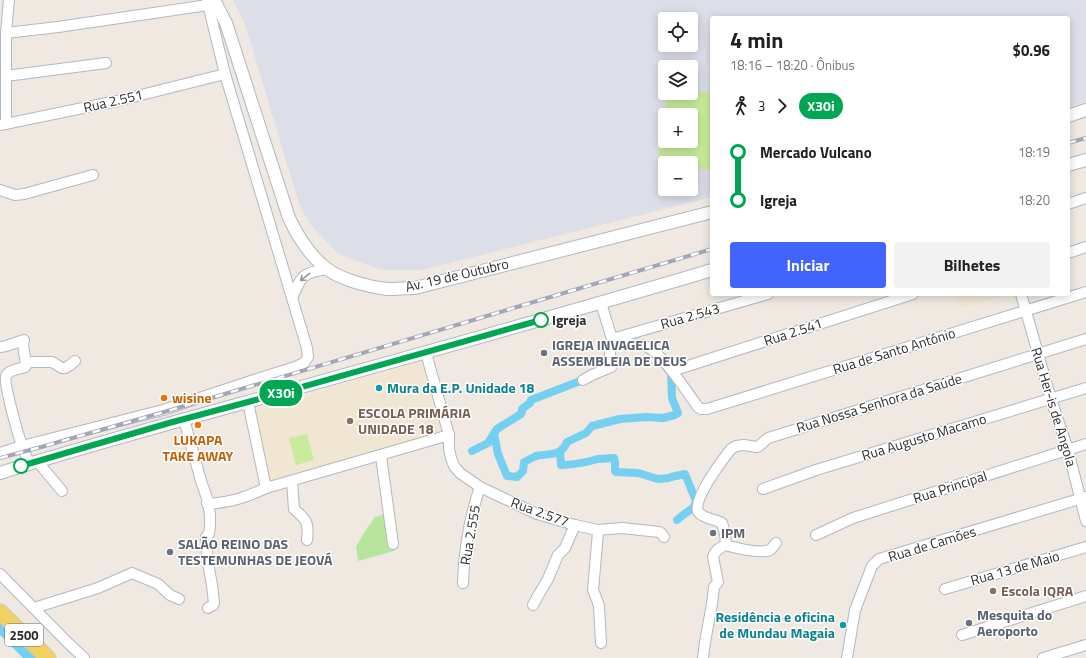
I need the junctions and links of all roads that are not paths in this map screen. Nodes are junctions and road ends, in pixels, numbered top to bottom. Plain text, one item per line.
1 (9, 0) edge
2 (210, 2) edge
3 (6, 33) junction
4 (106, 63) dead end
5 (225, 74) junction
6 (6, 76) junction
7 (1086, 110) edge
8 (1070, 115) edge
9 (3, 124) edge
10 (1086, 160) edge
11 (1070, 164) edge
12 (93, 176) dead end
13 (0, 190) edge
14 (1086, 198) edge
15 (1070, 203) edge
16 (710, 213) edge
17 (1086, 247) edge
18 (1070, 252) edge
19 (328, 269) junction
20 (710, 271) edge
21 (1086, 292) edge
22 (761, 296) edge
23 (907, 296) edge
24 (1021, 296) edge
25 (292, 298) junction
26 (601, 303) junction
27 (1025, 311) junction
28 (612, 339) junction
29 (1086, 339) edge
30 (0, 347) edge
31 (426, 352) junction
32 (1038, 354) junction
33 (75, 361) dead end
34 (26, 362) junction
35 (672, 371) junction
36 (583, 380) dead end
37 (1086, 388) edge
38 (1050, 399) junction
39 (248, 402) junction
40 (184, 419) junction
41 (449, 436) junction
42 (1086, 444) edge
43 (22, 446) junction
44 (1068, 450) junction
45 (0, 453) edge
46 (381, 456) junction
47 (33, 462) junction
48 (0, 473) edge
49 (292, 480) junction
50 (480, 487) junction
51 (266, 488) junction
52 (763, 488) dead end
53 (62, 491) dead end
54 (1083, 498) edge
55 (208, 504) junction
56 (1086, 521) edge
57 (574, 525) junction
58 (597, 530) junction
59 (816, 535) dead end
60 (664, 537) dead end
61 (308, 540) dead end
62 (776, 542) dead end
63 (393, 544) dead end
64 (725, 545) junction
65 (1086, 547) edge
66 (0, 574) edge
67 (463, 583) dead end
68 (945, 589) dead end
69 (1086, 596) edge
70 (179, 599) dead end
71 (533, 606) dead end
72 (34, 608) junction
73 (208, 608) dead end
74 (0, 612) edge
75 (962, 635) dead end
76 (601, 643) dead end
77 (1086, 645) edge
78 (48, 658) edge
79 (84, 658) edge
80 (704, 658) edge
81 (847, 658) edge
82 (1043, 658) edge

1 - 3 street
2 - 3 street
2 - 5 street
2 - 19 street, Av. 19 de Outubro
3 - 6 street
4 - 6 street
5 - 9 street, Rua 2.551
5 - 25 street
6 - 9 street
7 - 8 street
10 - 11 street
12 - 13 street
14 - 15 street
16 - 19 street, Av. 19 de Outubro
17 - 18 street
19 -> 25 street
20 - 26 street
21 - 27 street, Rua de Santo António
22 - 28 street, Rua 2.543
23 - 35 street, Rua 2.541
24 - 27 street, Rua Her-is de Angola
25 - 43 street
26 - 28 street
26 - 31 street
27 - 32 street, Rua Her-is de Angola
27 - 35 street, Rua de Santo António
28 - 35 street
28 - 36 street
29 - 32 street, Rua Nossa Senhora da Saúde
30 - 34 street
31 - 39 street
31 - 41 street, Rua 2.577
32 - 38 street, Rua Her-is de Angola
32 - 64 street, Rua Nossa Senhora da Saúde
33 - 34 street
34 - 43 street
37 - 38 street, Rua Augusto Macamo
38 - 44 street, Rua Her-is de Angola
38 - 52 street, Rua Augusto Macamo
39 - 40 street
39 - 51 street
40 - 47 street
40 - 55 street
41 - 46 street
41 - 50 street, Rua 2.577
42 - 44 street, Rua Principal
43 - 45 street
43 - 47 street
44 - 54 street, Rua Her-is de Angola
44 - 59 street, Rua Principal
46 - 49 street
46 - 63 street
47 - 48 street
47 - 53 street
49 - 51 street
49 - 61 street
50 - 57 street, Rua 2.577
50 - 67 street, Rua 2.555
51 - 55 street
54 - 56 street, Rua Her-is de Angola
54 - 81 street, Rua de Camões
55 - 73 street
57 - 58 street, Rua 2.577
57 - 71 street
58 - 60 street, Rua 2.577
58 - 76 street
62 - 64 street
64 - 80 street
65 - 68 street, Rua 13 de Maio
66 - 72 street
69 - 75 street
70 - 72 street
72 - 79 street
74 - 78 main road, 2500
77 - 82 street

